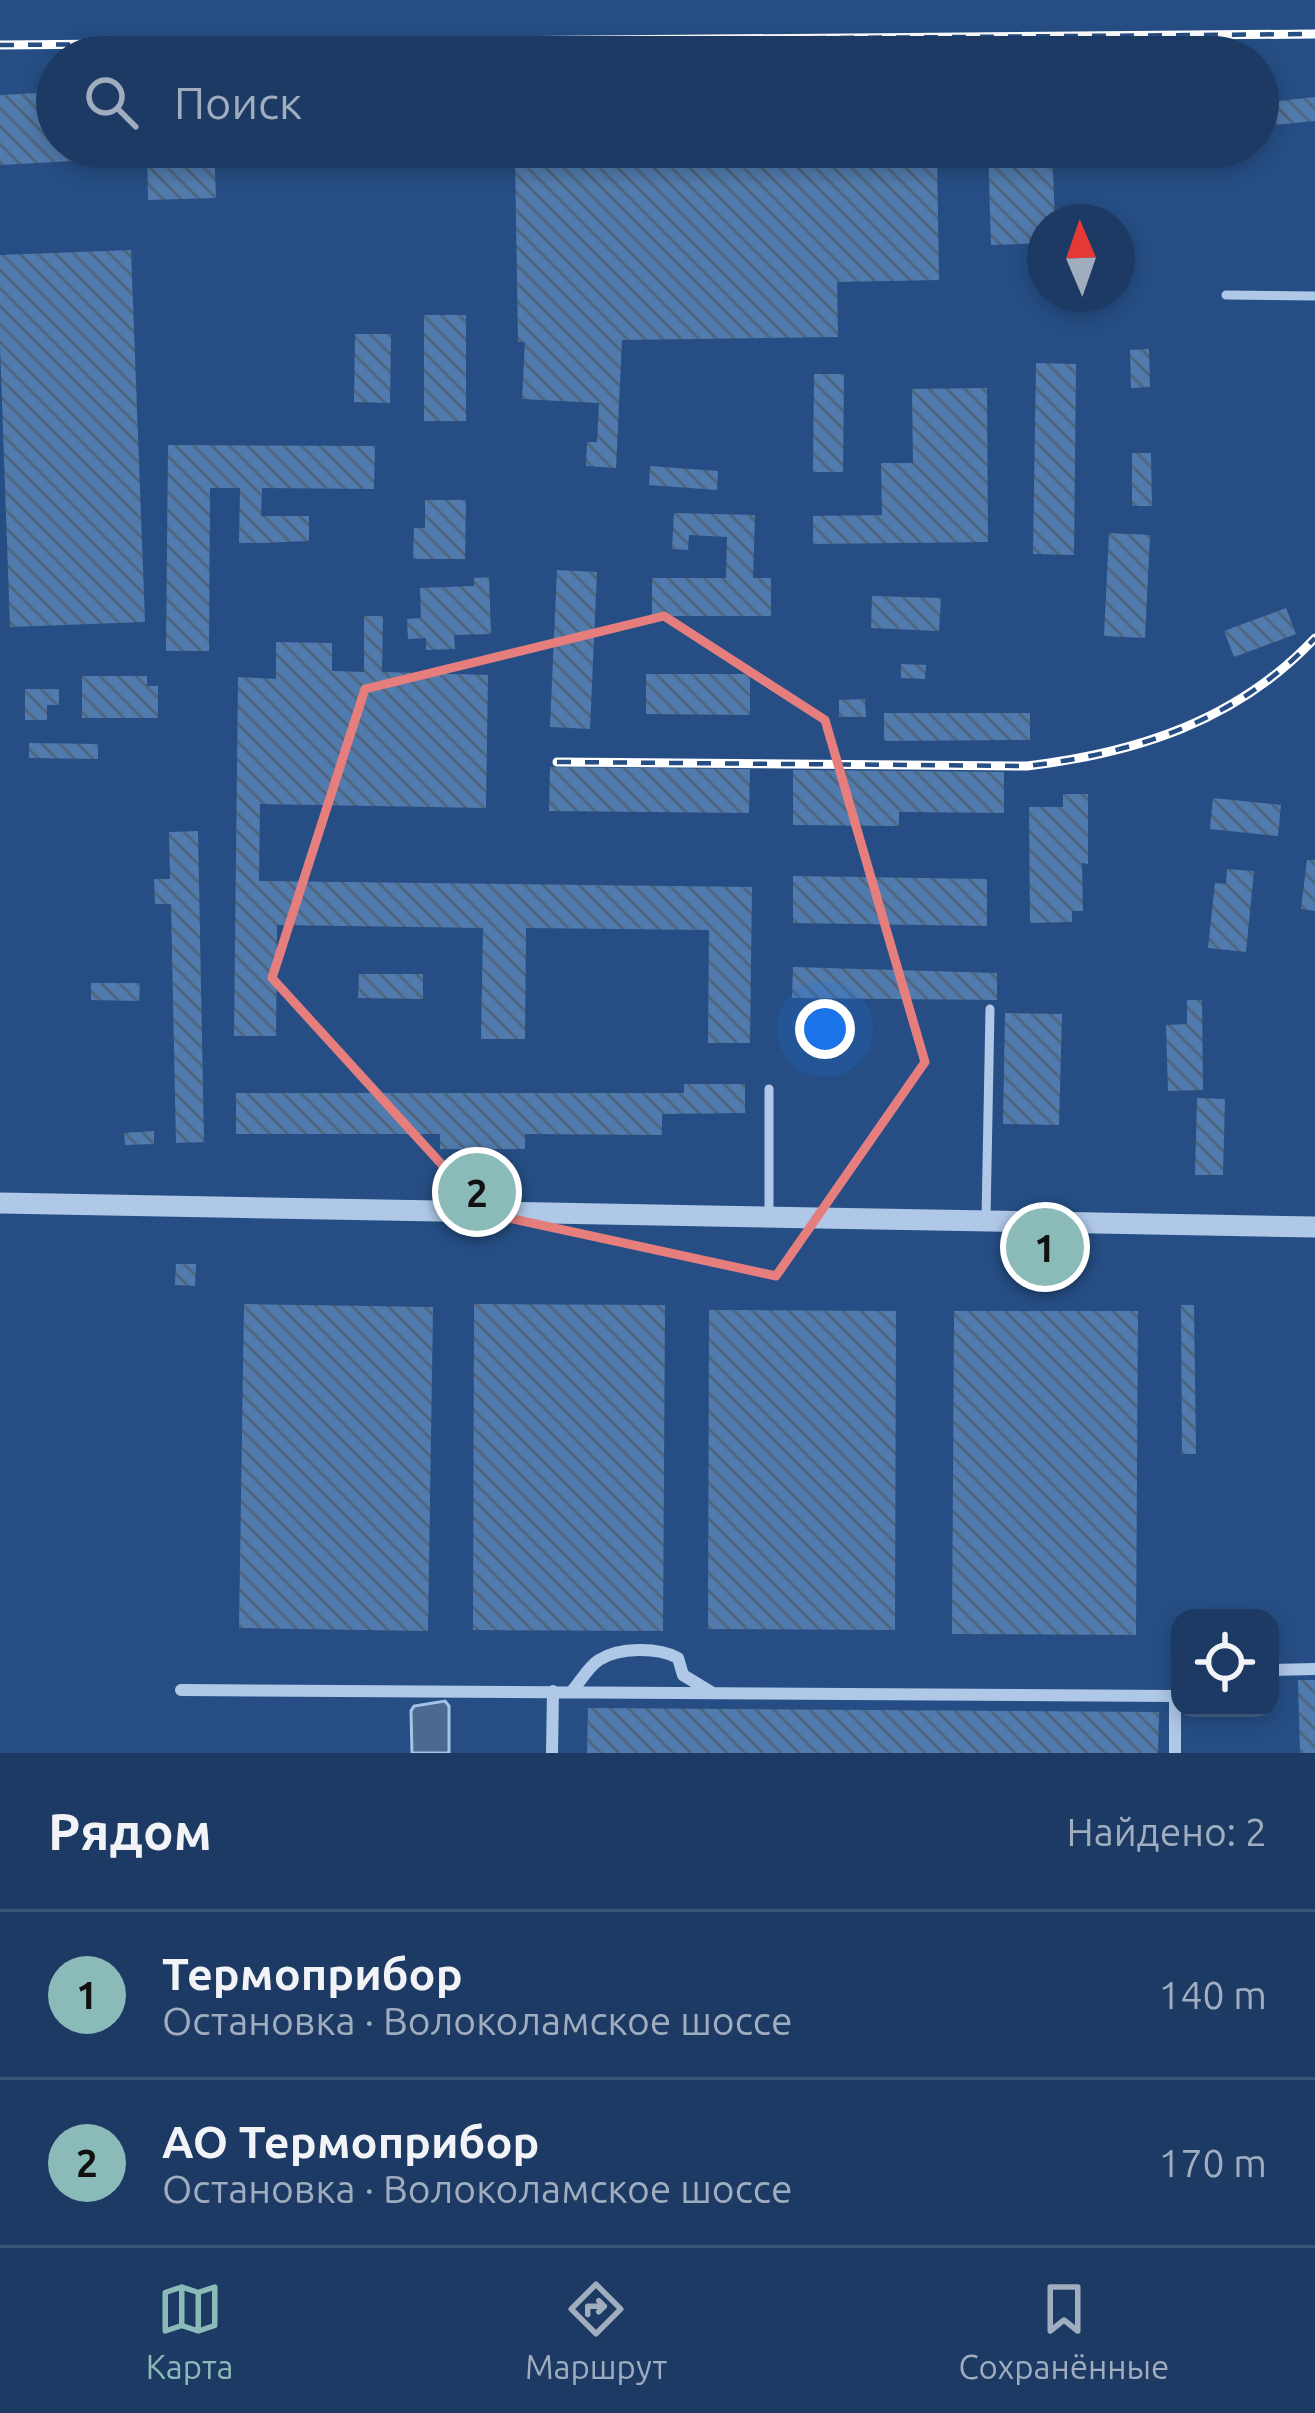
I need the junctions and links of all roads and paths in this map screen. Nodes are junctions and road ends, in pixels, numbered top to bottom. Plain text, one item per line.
1 (1226, 295) dead end
2 (1315, 296) edge
3 (990, 1009) dead end
4 (769, 1089) dead end
5 (0, 1203) edge
6 (769, 1217) junction
7 (986, 1221) junction
8 (1315, 1227) edge
9 (1315, 1669) edge
10 (1279, 1670) edge
11 (181, 1690) dead end
12 (553, 1691) junction
13 (572, 1691) junction
14 (712, 1692) junction
15 (1171, 1695) edge
16 (1176, 1717) edge
17 (552, 1753) edge
18 (1175, 1753) edge

1 - 2 lane
3 - 7 lane
4 - 6 lane
5 - 6 street
6 - 7 street
7 - 8 street
9 - 10 street
11 - 12 street
12 - 13 street
12 - 17 street
13 - 14 street
13 - 14 street
14 - 15 street
16 - 18 street

